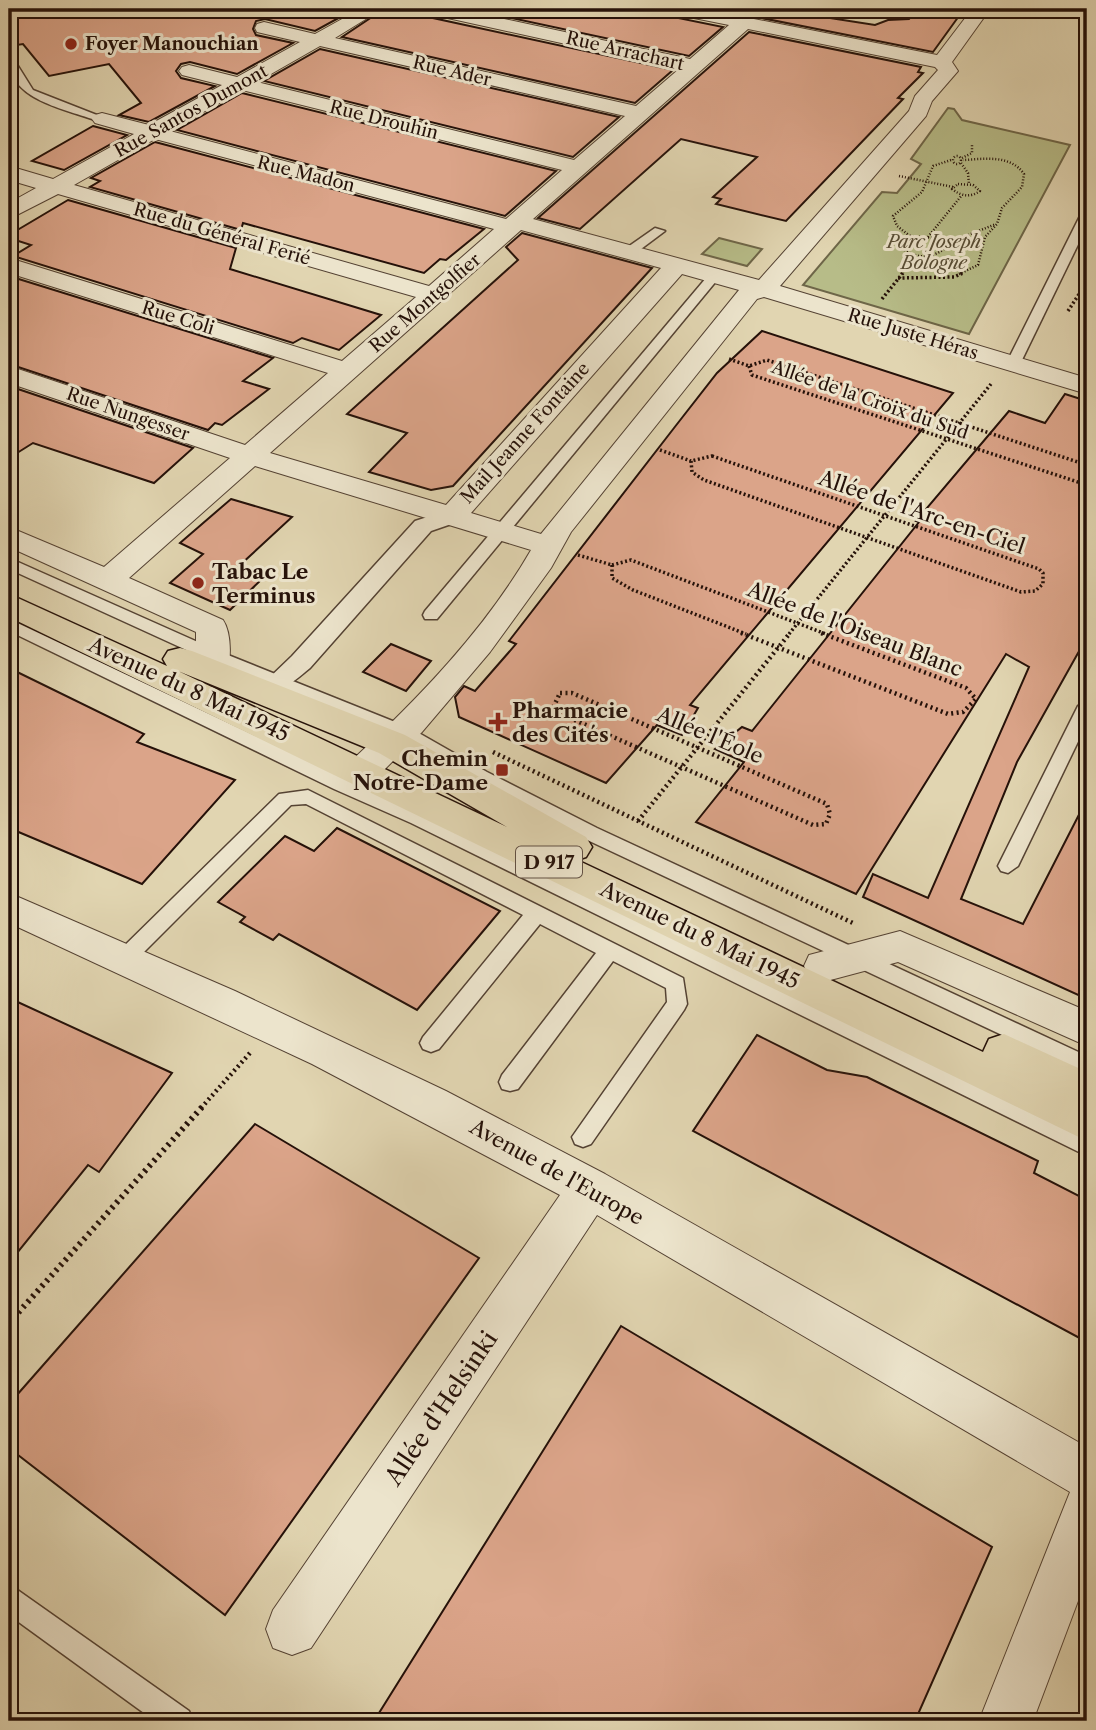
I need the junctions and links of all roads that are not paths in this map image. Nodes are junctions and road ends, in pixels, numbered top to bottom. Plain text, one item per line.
1 (373, 9) edge
2 (434, 9) edge
3 (676, 9) edge
4 (981, 9) edge
5 (743, 23) junction
6 (264, 28) dead end
7 (315, 40) junction
8 (9, 60) edge
9 (942, 62) junction
10 (693, 66) junction
11 (189, 71) dead end
12 (239, 86) junction
13 (641, 113) junction
14 (102, 119) joint
15 (150, 134) junction
16 (580, 168) junction
17 (9, 173) edge
18 (56, 186) junction
19 (9, 212) edge
20 (1087, 214) edge
21 (514, 224) junction
22 (659, 231) dead end
23 (629, 252) junction
24 (9, 265) edge
25 (677, 265) junction
26 (716, 274) junction
27 (435, 295) junction
28 (753, 295) junction
29 (1013, 364) junction
30 (347, 371) junction
31 (9, 374) edge
32 (1087, 386) edge
33 (248, 454) junction
34 (452, 516) junction
35 (501, 531) junction
36 (9, 536) edge
37 (547, 545) junction
38 (9, 564) edge
39 (9, 579) edge
40 (107, 581) junction
41 (9, 604) edge
42 (431, 615) dead end
43 (9, 624) edge
44 (212, 663) junction
45 (280, 680) junction
46 (1087, 706) edge
47 (398, 738) junction
48 (361, 772) junction
49 (1008, 866) dead end
50 (9, 907) edge
51 (536, 914) junction
52 (609, 951) junction
53 (124, 958) junction
54 (839, 963) junction
55 (1087, 1029) edge
56 (430, 1043) dead end
57 (1087, 1066) edge
58 (510, 1082) dead end
59 (1087, 1091) edge
60 (1087, 1122) edge
61 (583, 1137) dead end
62 (1087, 1146) edge
63 (590, 1188) junction
64 (1087, 1474) edge
65 (1087, 1510) edge
66 (9, 1598) edge
67 (292, 1629) dead end
68 (179, 1721) edge
69 (1006, 1721) edge

1 - 7 street, Rue Santos Dumont
2 - 10 street, Rue Arrachart
3 - 5 street
4 - 9 street
5 - 9 street
5 - 10 street, Rue Montgolfier
6 - 7 street, Rue Ader
7 - 12 street, Rue Santos Dumont
7 - 13 street, Rue Ader
8 - 14 lane
9 - 28 street
10 - 13 street, Rue Montgolfier
11 - 12 street, Rue Drouhin
12 - 15 street, Rue Santos Dumont
12 - 16 street, Rue Drouhin
13 - 16 street, Rue Montgolfier
14 - 15 street, Rue Madon
15 - 18 street, Rue Santos Dumont
15 - 21 street, Rue Madon
16 - 21 street, Rue Montgolfier
17 - 18 street, Rue du Général Ferié
18 - 19 street, Rue Santos Dumont
18 - 27 street, Rue du Général Ferié
20 - 29 lane
21 - 23 street, Rue Madon
21 - 27 street, Rue Montgolfier
22 - 23 lane
23 - 25 street, Rue Juste Héras
24 - 30 street, Rue Coli
25 - 26 street, Rue Juste Héras
25 - 34 street, Mail Jeanne Fontaine
26 - 28 street, Rue Juste Héras
26 - 35 lane
27 - 30 street, Rue Montgolfier
28 - 29 street, Rue Juste Héras
28 - 37 street
29 - 32 street, Rue Juste Héras
30 - 33 street, Rue Montgolfier
31 - 33 street, Rue Nungesser
33 - 34 street, Rue Nungesser
33 - 40 street, Rue Montgolfier
34 - 35 street, Rue Nungesser
34 - 45 street, Mail Jeanne Fontaine
35 - 37 street, Rue Nungesser
35 - 42 lane
36 - 40 street
37 - 47 street
38 - 44 lane
39 - 44 main road, Avenue du 8 Mai 1945 / D 917
40 - 44 street
41 - 48 main road, Avenue du 8 Mai 1945 / D 917
43 - 62 lane
44 - 45 lane
44 - 47 main road, Avenue du 8 Mai 1945 / D 917
45 - 47 lane
46 - 49 lane
47 - 48 street
47 - 54 lane
47 - 54 main road, Avenue du 8 Mai 1945 / D 917
48 - 60 main road, Avenue du 8 Mai 1945 / D 917
50 - 53 street, Avenue de l'Europe
51 - 52 lane
51 - 53 lane
51 - 56 lane
52 - 58 lane
52 - 61 lane
53 - 63 street, Avenue de l'Europe
54 - 55 street
54 - 57 lane
54 - 59 main road, Avenue du 8 Mai 1945 / D 917
63 - 64 street, Avenue de l'Europe
63 - 67 street, Allée d'Helsinki
65 - 69 street
66 - 68 lane

